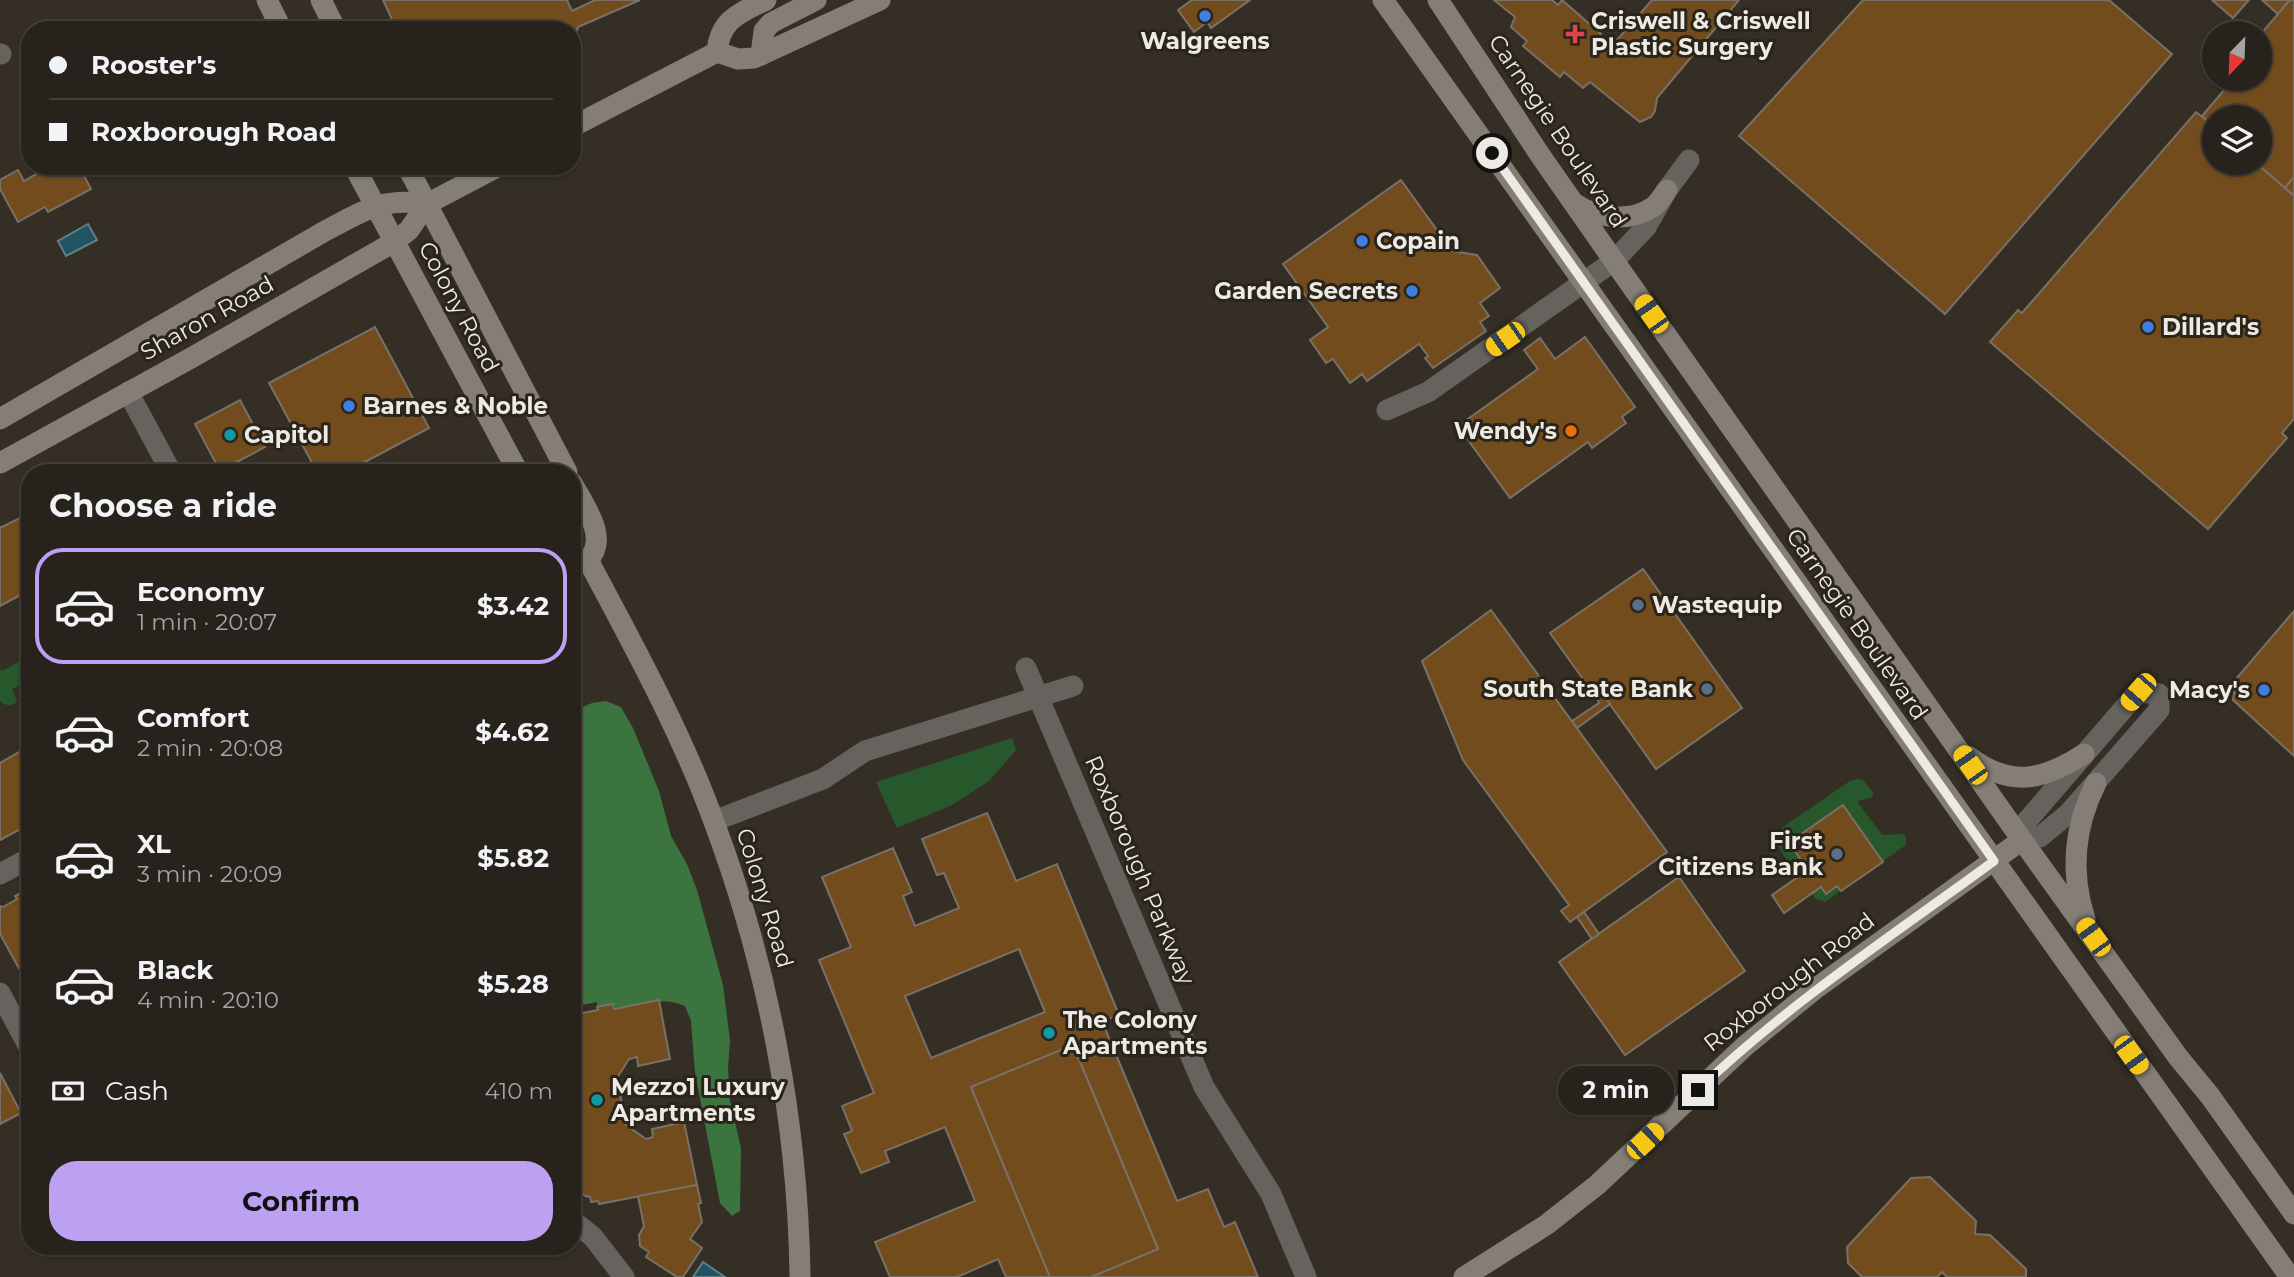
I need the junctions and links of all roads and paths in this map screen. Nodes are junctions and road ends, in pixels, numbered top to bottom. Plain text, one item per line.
1 (267, 0) edge
2 (321, 0) edge
3 (766, 0) edge
4 (816, 0) edge
5 (880, 0) edge
6 (1383, 0) edge
7 (1438, 0) edge
8 (278, 21) edge
9 (332, 21) edge
10 (717, 52) junction
11 (761, 55) junction
12 (581, 122) edge
13 (1689, 160) dead end
14 (359, 175) edge
15 (412, 175) edge
16 (482, 175) edge
17 (1667, 190) junction
18 (1573, 202) junction
19 (427, 204) junction
20 (375, 205) junction
21 (394, 242) junction
22 (1614, 261) junction
23 (1584, 283) junction
24 (128, 392) junction
25 (1387, 410) dead end
26 (0, 419) edge
27 (0, 463) edge
28 (168, 464) edge
29 (514, 464) edge
30 (563, 464) edge
31 (581, 502) edge
32 (581, 559) edge
33 (581, 566) edge
34 (1026, 667) dead end
35 (1073, 686) dead end
36 (1038, 698) junction
37 (1956, 745) junction
38 (2084, 754) junction
39 (2096, 783) junction
40 (714, 821) junction
41 (2022, 839) junction
42 (1994, 861) junction
43 (21, 863) edge
44 (0, 874) edge
45 (2093, 937) junction
46 (0, 993) edge
47 (21, 1032) edge
48 (2294, 1214) edge
49 (581, 1227) edge
50 (624, 1277) edge
51 (800, 1277) edge
52 (1306, 1277) edge
53 (1464, 1277) edge
54 (2290, 1277) edge

1 - 8 street
2 - 9 street
3 - 10 street
4 - 11 street
5 - 11 street
6 - 23 street, Carnegie Boulevard
7 - 18 street, Carnegie Boulevard
10 - 11 street
10 - 12 street
13 - 17 street
14 - 20 street, Colony Road
15 - 19 street, Colony Road
16 - 19 street, Sharon Road
17 - 18 street
17 - 22 street
18 - 22 street, Carnegie Boulevard
19 - 20 street, Sharon Road
19 - 21 street, Sharon Road
19 - 30 street, Colony Road
20 - 21 street, Colony Road
20 - 26 street, Sharon Road
21 - 24 street, Sharon Road
21 - 29 street, Colony Road
22 - 23 street
22 - 37 street, Carnegie Boulevard
23 - 25 street
23 - 42 street, Carnegie Boulevard
24 - 27 street, Sharon Road
24 - 28 street
31 - 32 street, Colony Road
33 - 40 street, Colony Road
34 - 36 street, Roxborough Parkway
35 - 36 street
36 - 40 street
36 - 52 street, Roxborough Parkway
37 - 38 street
37 - 41 street, Carnegie Boulevard
38 - 39 street
38 - 41 street
39 - 41 street
39 - 45 street
40 - 51 street, Colony Road
41 - 42 street, Roxborough Road
41 - 45 street, Carnegie Boulevard
42 - 53 street, Roxborough Road
42 - 54 street, Carnegie Boulevard
43 - 44 street
45 - 48 street, Carnegie Boulevard
46 - 47 street
49 - 50 street

